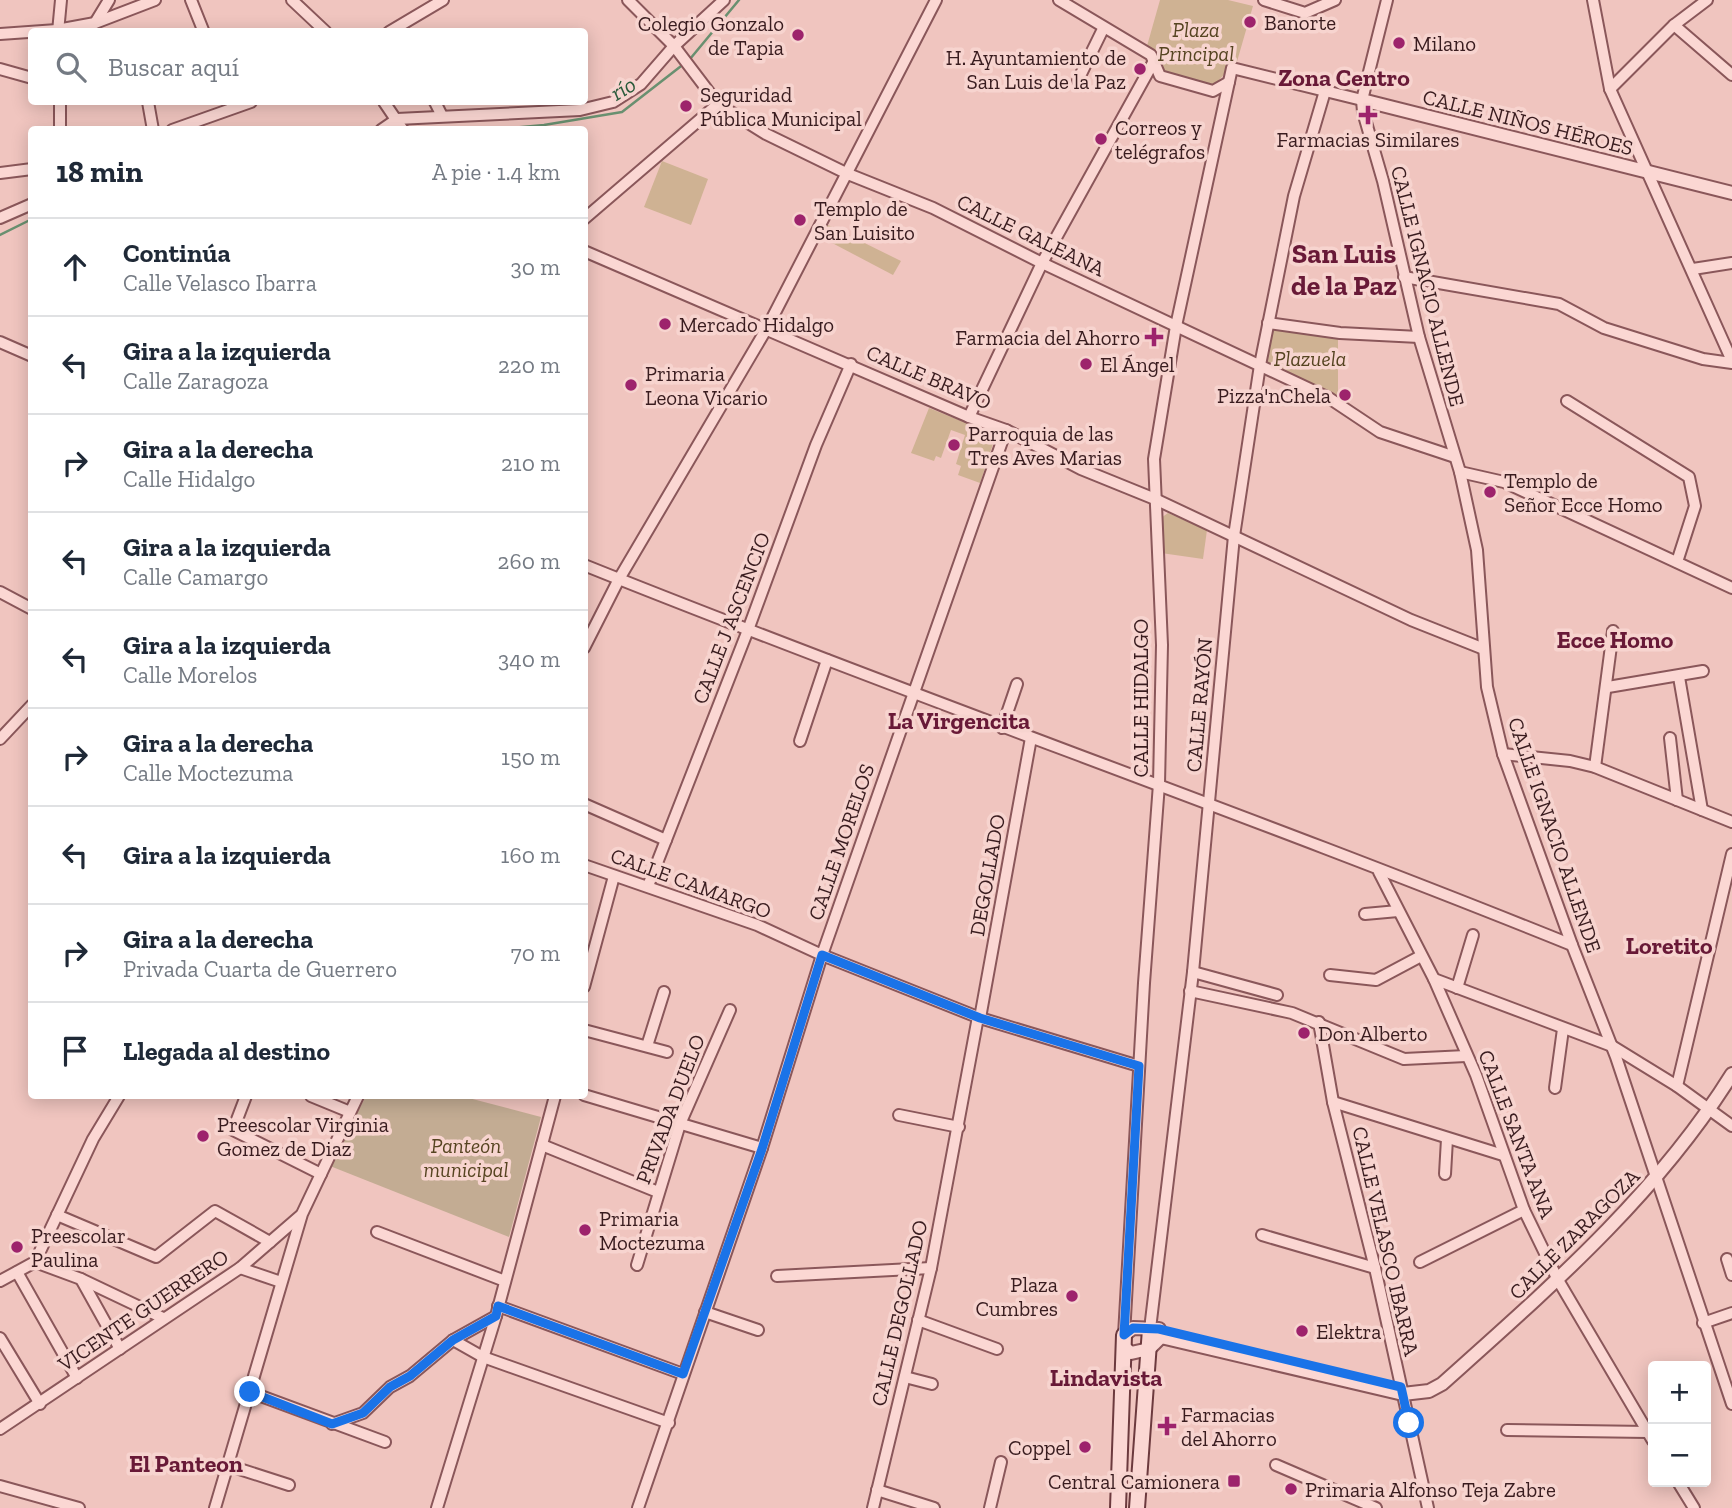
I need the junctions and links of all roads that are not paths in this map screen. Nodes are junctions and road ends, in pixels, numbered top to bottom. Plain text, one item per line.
1 (61, 0) edge
2 (109, 0) edge
3 (155, 0) edge
4 (191, 0) edge
5 (292, 0) edge
6 (443, 0) edge
7 (628, 0) edge
8 (724, 0) edge
9 (936, 0) edge
10 (1059, 0) edge
11 (1264, 0) edge
12 (1335, 0) edge
13 (1387, 0) edge
14 (1593, 0) edge
15 (1707, 0) edge
16 (95, 23) junction
17 (1674, 25) junction
18 (57, 28) edge
19 (71, 28) edge
20 (202, 28) edge
21 (322, 28) edge
22 (396, 28) edge
23 (1104, 29) junction
24 (28, 33) edge
25 (0, 34) edge
26 (676, 49) junction
27 (1154, 61) junction
28 (1730, 67) edge
29 (1232, 68) joint
30 (0, 69) edge
31 (28, 77) edge
32 (1078, 80) dead end
33 (1229, 82) junction
34 (1610, 89) junction
35 (1325, 91) junction
36 (1362, 100) junction
37 (718, 104) junction
38 (60, 105) edge
39 (149, 105) edge
40 (243, 105) edge
41 (386, 105) edge
42 (436, 105) edge
43 (441, 114) junction
44 (399, 124) edge
45 (60, 126) edge
46 (152, 126) edge
47 (183, 126) edge
48 (28, 170) edge
49 (1648, 172) junction
50 (0, 173) edge
51 (848, 174) junction
52 (1732, 193) edge
53 (28, 206) edge
54 (588, 216) edge
55 (0, 218) edge
56 (588, 253) edge
57 (1042, 263) junction
58 (1732, 264) edge
59 (1693, 269) junction
60 (1404, 277) junction
61 (1268, 323) junction
62 (1176, 326) junction
63 (766, 328) junction
64 (1419, 337) junction
65 (0, 342) edge
66 (28, 354) edge
67 (1732, 362) edge
68 (851, 364) junction
69 (1260, 365) junction
70 (1567, 401) dead end
71 (969, 417) junction
72 (1006, 430) junction
73 (1452, 456) junction
74 (1460, 472) junction
75 (1155, 499) junction
76 (1234, 536) junction
77 (1677, 562) junction
78 (588, 567) edge
79 (619, 579) junction
80 (1732, 588) edge
81 (0, 592) edge
82 (28, 607) edge
83 (748, 630) junction
84 (1613, 631) dead end
85 (588, 640) edge
86 (1484, 649) junction
87 (827, 660) junction
88 (1703, 671) dead end
89 (1679, 677) junction
90 (1017, 684) dead end
91 (1608, 687) junction
92 (913, 696) junction
93 (28, 709) edge
94 (1002, 728) junction
95 (1031, 738) junction
96 (1670, 738) dead end
97 (0, 739) edge
98 (800, 741) dead end
99 (1503, 754) junction
100 (1595, 767) junction
101 (1159, 784) junction
102 (1677, 800) junction
103 (1210, 803) junction
104 (588, 806) edge
105 (1702, 810) junction
106 (1732, 822) edge
107 (666, 840) junction
108 (1732, 855) edge
109 (588, 866) edge
110 (1379, 872) junction
111 (614, 876) junction
112 (648, 886) junction
113 (1398, 911) junction
114 (1720, 911) junction
115 (1732, 913) edge
116 (1365, 914) dead end
117 (1473, 935) dead end
118 (1572, 946) junction
119 (822, 955) junction
120 (1421, 956) junction
121 (588, 972) edge
122 (1193, 972) junction
123 (1330, 975) dead end
124 (1434, 979) junction
125 (1457, 988) junction
126 (1190, 991) junction
127 (664, 992) dead end
128 (1277, 995) dead end
129 (730, 1010) dead end
130 (979, 1018) junction
131 (1319, 1022) junction
132 (1563, 1029) junction
133 (588, 1031) edge
134 (647, 1046) junction
135 (1612, 1046) junction
136 (667, 1052) dead end
137 (1466, 1056) junction
138 (1139, 1066) junction
139 (1732, 1074) edge
140 (1677, 1086) junction
141 (1555, 1088) dead end
142 (588, 1096) edge
143 (117, 1099) edge
144 (245, 1099) edge
145 (318, 1099) edge
146 (356, 1099) edge
147 (554, 1099) edge
148 (1334, 1102) junction
149 (1710, 1110) junction
150 (350, 1112) junction
151 (899, 1115) dead end
152 (680, 1124) junction
153 (1732, 1126) edge
154 (959, 1127) junction
155 (1447, 1139) junction
156 (541, 1145) junction
157 (762, 1149) junction
158 (1503, 1155) junction
159 (321, 1174) junction
160 (1445, 1174) dead end
161 (1656, 1180) junction
162 (658, 1192) junction
163 (1524, 1210) junction
164 (57, 1214) junction
165 (302, 1214) junction
166 (377, 1232) dead end
167 (1262, 1235) dead end
168 (270, 1242) junction
169 (1727, 1259) dead end
170 (35, 1262) junction
171 (1420, 1262) dead end
172 (637, 1265) dead end
173 (240, 1268) junction
174 (931, 1268) junction
175 (1375, 1268) junction
176 (17, 1272) junction
177 (1732, 1275) edge
178 (777, 1276) dead end
179 (81, 1279) junction
180 (1558, 1280) junction
181 (0, 1282) edge
182 (281, 1282) junction
183 (505, 1282) junction
184 (497, 1311) junction
185 (705, 1312) junction
186 (1732, 1313) edge
187 (163, 1318) junction
188 (918, 1320) junction
189 (1703, 1323) junction
190 (1150, 1329) junction
191 (758, 1330) dead end
192 (0, 1338) edge
193 (453, 1340) junction
194 (1124, 1341) junction
195 (120, 1349) junction
196 (997, 1349) dead end
197 (1149, 1349) junction
198 (482, 1357) junction
199 (683, 1374) junction
200 (905, 1377) junction
201 (1123, 1377) junction
202 (77, 1378) junction
203 (1146, 1378) junction
204 (932, 1384) dead end
205 (1407, 1391) junction
206 (250, 1392) junction
207 (1731, 1401) edge
208 (40, 1404) junction
209 (669, 1423) junction
210 (332, 1424) junction
211 (0, 1429) edge
212 (1507, 1430) dead end
213 (1648, 1431) edge
214 (1648, 1436) edge
215 (385, 1442) dead end
216 (1001, 1462) dead end
217 (1276, 1465) dead end
218 (230, 1466) junction
219 (289, 1485) dead end
220 (0, 1486) edge
221 (1681, 1487) edge
222 (877, 1490) junction
223 (79, 1508) edge
224 (215, 1508) edge
225 (437, 1508) edge
226 (638, 1508) edge
227 (873, 1508) edge
228 (934, 1508) edge
229 (990, 1508) edge
230 (1118, 1508) edge
231 (1137, 1508) edge
232 (1376, 1508) edge
233 (1428, 1508) edge
234 (1694, 1508) edge

1 - 18 street
2 - 16 street
3 - 16 street
4 - 20 street
5 - 21 street
6 - 22 street
7 - 26 street, CALLE GALEANA
8 - 26 street
9 - 51 street
10 - 23 street
11 - 12 street
13 - 36 street
14 - 34 street
15 - 17 street
16 - 19 street
17 - 28 street
17 - 34 street
23 - 27 street
23 - 32 street
24 - 25 street
26 - 37 street, CALLE GALEANA
26 - 43 street
27 - 33 street
27 - 57 street
29 - 33 street, CALLE HIDALGO
29 - 35 street, CALLE NIÑOS HÉROES
30 - 31 street
33 - 62 street, CALLE HIDALGO
34 - 49 street
35 - 36 street, CALLE NIÑOS HÉROES
35 - 61 street, CALLE RAYÓN
36 - 49 street, CALLE NIÑOS HÉROES
36 - 60 street, CALLE IGNACIO ALLENDE
37 - 51 street, CALLE GALEANA
37 - 54 street
38 - 45 street
39 - 46 street
40 - 47 street
41 - 44 street
42 - 43 street
43 - 44 street
48 - 50 street
49 - 52 street, CALLE NIÑOS HÉROES
49 - 59 street
51 - 57 street, CALLE GALEANA
51 - 63 street
53 - 55 street
56 - 63 street, CALLE BRAVO
57 - 62 street, CALLE GALEANA
57 - 71 street
58 - 59 street
59 - 67 street
60 - 64 street, CALLE IGNACIO ALLENDE
60 - 67 street
61 - 64 street
61 - 69 street, CALLE RAYÓN
62 - 69 street, CALLE GALEANA
62 - 75 street, CALLE HIDALGO
63 - 68 street, CALLE BRAVO
63 - 79 street
64 - 73 street, CALLE IGNACIO ALLENDE
65 - 66 street
68 - 71 street, CALLE BRAVO
68 - 83 street, CALLE J ASCENCIO
69 - 73 street, CALLE GALEANA
69 - 76 street, CALLE RAYÓN
70 - 77 street
71 - 72 street, CALLE BRAVO
72 - 75 street, CALLE BRAVO
72 - 92 street, CALLE MORELOS
73 - 74 street, CALLE IGNACIO ALLENDE
74 - 77 street
74 - 86 street, CALLE IGNACIO ALLENDE
75 - 76 street, CALLE BRAVO
75 - 101 street, CALLE HIDALGO
76 - 86 street, CALLE BRAVO
76 - 103 street, CALLE RAYÓN
77 - 80 street
78 - 79 street
79 - 83 street
79 - 85 street
81 - 82 street
83 - 87 street
83 - 107 street, CALLE J ASCENCIO
84 - 91 street
86 - 99 street, CALLE IGNACIO ALLENDE
87 - 92 street
87 - 98 street
88 - 89 street
89 - 91 street
89 - 105 street
90 - 94 street
91 - 100 street
92 - 94 street
92 - 119 street, CALLE MORELOS
93 - 97 street
94 - 95 street
95 - 101 street
95 - 130 street, DEGOLLADO
96 - 102 street
99 - 100 street
99 - 118 street, CALLE IGNACIO ALLENDE
100 - 102 street
101 - 103 street
101 - 138 street, CALLE HIDALGO
102 - 105 street
103 - 110 street
103 - 122 street, CALLE RAYÓN
104 - 107 street
105 - 106 street
107 - 112 street, CALLE J ASCENCIO
108 - 114 street
109 - 111 street, CALLE CAMARGO
110 - 113 street, CALLE SANTA ANA
110 - 118 street
111 - 112 street, CALLE CAMARGO
111 - 121 street
112 - 119 street, CALLE CAMARGO
113 - 116 street
113 - 120 street, CALLE SANTA ANA
114 - 115 street
114 - 140 street
117 - 125 street
118 - 135 street, CALLE IGNACIO ALLENDE
119 - 130 street, CALLE CAMARGO
119 - 157 street, CALLE MORELOS
120 - 123 street
120 - 124 street, CALLE SANTA ANA
122 - 126 street, CALLE RAYÓN
122 - 128 street
124 - 125 street
124 - 137 street, CALLE SANTA ANA
125 - 132 street
126 - 131 street
126 - 190 street, CALLE RAYÓN
127 - 134 street
129 - 152 street, PRIVADA DUELO
130 - 138 street, CALLE CAMARGO
130 - 154 street, DEGOLLADO
131 - 137 street
131 - 148 street, CALLE VELASCO IBARRA
132 - 135 street
132 - 141 street
133 - 134 street
134 - 136 street
135 - 140 street
135 - 161 street, CALLE IGNACIO ALLENDE
137 - 158 street, CALLE SANTA ANA
138 - 194 street, CALLE HIDALGO
139 - 149 street, CALLE ZARAGOZA
140 - 149 street
142 - 152 street
143 - 164 street
144 - 159 street
145 - 150 street
146 - 150 street
147 - 156 street
148 - 155 street
148 - 175 street, CALLE VELASCO IBARRA
149 - 153 street
149 - 161 street, CALLE ZARAGOZA
150 - 159 street
151 - 154 street
152 - 157 street
152 - 162 street, PRIVADA DUELO
154 - 174 street, CALLE DEGOLLADO
155 - 158 street
155 - 160 street
156 - 162 street
156 - 183 street
157 - 185 street, CALLE MORELOS
158 - 163 street, CALLE SANTA ANA
159 - 165 street
161 - 180 street, CALLE ZARAGOZA
161 - 189 street, CALLE IGNACIO ALLENDE
162 - 172 street, PRIVADA DUELO
163 - 171 street
163 - 180 street, CALLE SANTA ANA
164 - 168 street
164 - 170 street
165 - 168 street, VICENTE GUERRERO
165 - 182 street
166 - 183 street
167 - 175 street
168 - 173 street, VICENTE GUERRERO
169 - 177 street
170 - 176 street
170 - 179 street
173 - 182 street
173 - 187 street, VICENTE GUERRERO
174 - 178 street
174 - 188 street, CALLE DEGOLLADO
175 - 205 street, CALLE VELASCO IBARRA
176 - 181 street
176 - 202 street
179 - 187 street
179 - 195 street
180 - 205 street, CALLE ZARAGOZA
180 - 213 street, CALLE SANTA ANA
182 - 206 street
183 - 184 street
184 - 193 street
184 - 198 street
184 - 199 street
185 - 191 street
185 - 199 street, CALLE MORELOS
186 - 189 street
187 - 195 street, VICENTE GUERRERO
188 - 196 street
188 - 200 street, CALLE DEGOLLADO
189 - 207 street, CALLE IGNACIO ALLENDE
190 - 194 street
190 - 197 main road
190 - 205 street
192 - 208 street
193 - 198 street
193 - 210 street
194 - 197 street
194 - 201 main road
195 - 202 street, VICENTE GUERRERO
197 - 203 main road
197 - 205 street
198 - 209 street
198 - 225 street
199 - 209 street, CALLE MORELOS
200 - 204 street
200 - 222 street, CALLE DEGOLLADO
201 - 203 main road
201 - 230 main road
202 - 208 street, VICENTE GUERRERO
203 - 231 main road
205 - 233 street, CALLE VELASCO IBARRA
206 - 210 street
206 - 218 street
208 - 211 street, VICENTE GUERRERO
209 - 226 street, CALLE MORELOS
210 - 215 street
212 - 214 street
216 - 229 street
217 - 232 street
218 - 219 street
218 - 224 street
220 - 223 street
221 - 234 street
222 - 227 street, CALLE DEGOLLADO
222 - 228 street

